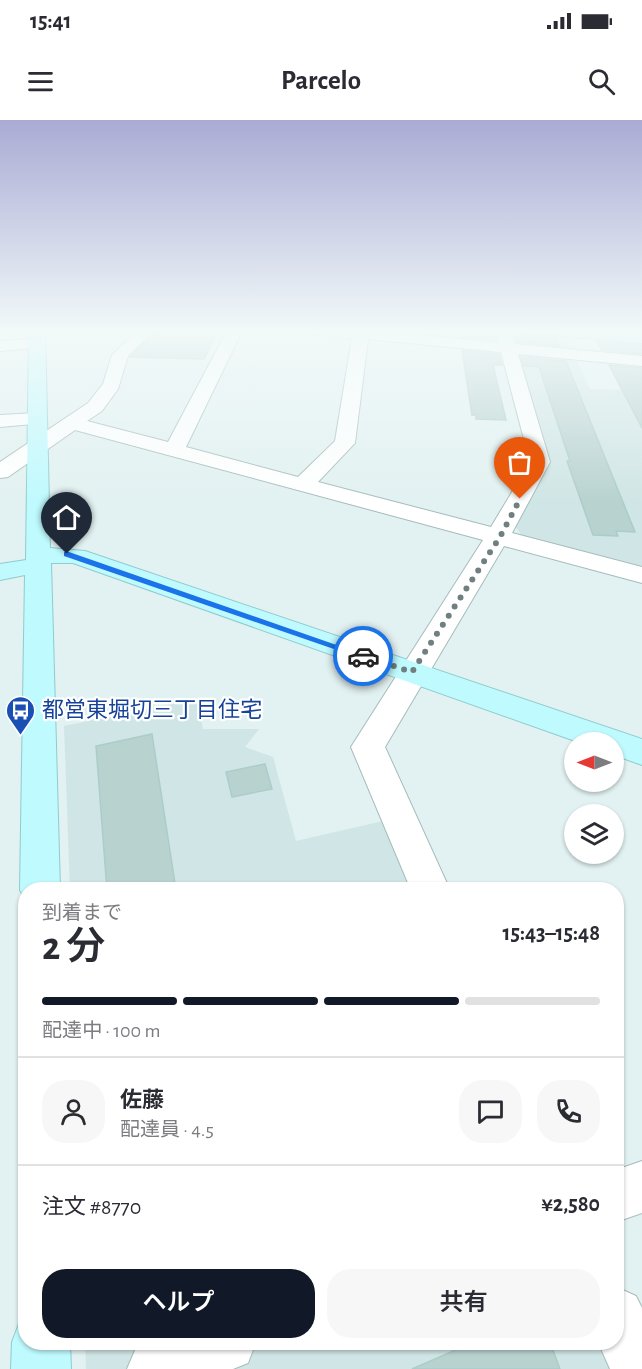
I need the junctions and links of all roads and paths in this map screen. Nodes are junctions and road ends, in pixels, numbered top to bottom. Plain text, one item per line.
1 (37, 387) edge
2 (110, 387) edge
3 (207, 387) edge
4 (353, 387) edge
5 (520, 387) edge
6 (37, 419) junction
7 (0, 421) edge
8 (72, 423) junction
9 (38, 446) junction
10 (172, 449) junction
11 (0, 472) edge
12 (302, 485) junction
13 (500, 537) junction
14 (39, 560) junction
15 (0, 572) edge
16 (642, 575) edge
17 (412, 672) junction
18 (642, 752) edge
19 (40, 882) edge
20 (427, 882) edge
21 (642, 1186) edge
22 (624, 1193) edge
23 (624, 1334) edge
24 (41, 1350) edge
25 (206, 1350) edge
26 (41, 1369) edge
27 (157, 1369) edge
28 (640, 1369) edge

1 - 6 street
2 - 8 street
3 - 10 street
4 - 12 street
5 - 13 street
6 - 7 street
6 - 9 street
8 - 9 street
8 - 10 street
9 - 11 street
9 - 14 street
10 - 12 street
12 - 13 street
13 - 16 street
13 - 17 street
14 - 15 street
14 - 17 street
14 - 19 street
17 - 18 street
17 - 20 street
21 - 22 street
23 - 28 street
24 - 26 street
25 - 27 street

